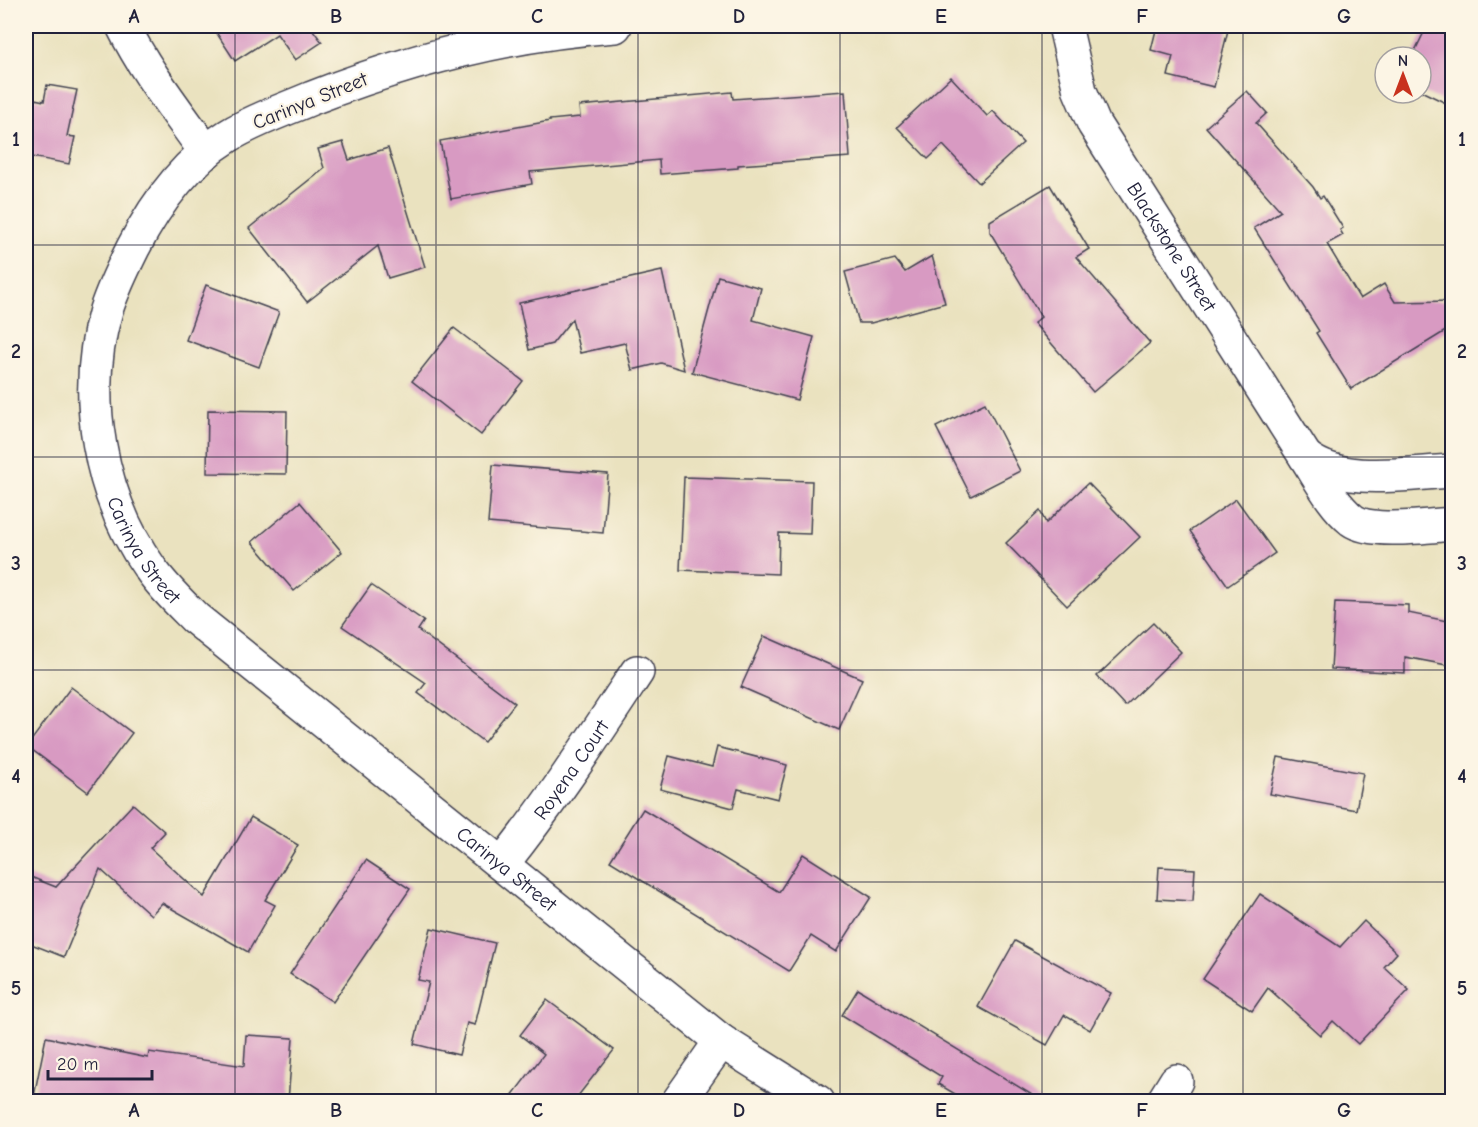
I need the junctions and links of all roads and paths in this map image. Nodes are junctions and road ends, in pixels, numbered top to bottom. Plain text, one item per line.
1 (123, 26) edge
2 (615, 26) edge
3 (1065, 26) edge
4 (206, 152) junction
5 (1305, 456) junction
6 (1452, 471) edge
7 (1452, 524) edge
8 (637, 672) dead end
9 (502, 864) junction
10 (721, 1041) junction
11 (678, 1101) edge
12 (818, 1101) edge

1 - 4 street
2 - 4 street, Carinya Street
3 - 5 street, Blackstone Street
4 - 9 street, Carinya Street
5 - 6 street, Blackstone Street
5 - 7 street, Blackstone Street
8 - 9 street, Royena Court
9 - 10 street, Carinya Street
10 - 11 street
10 - 12 street, Carinya Street

